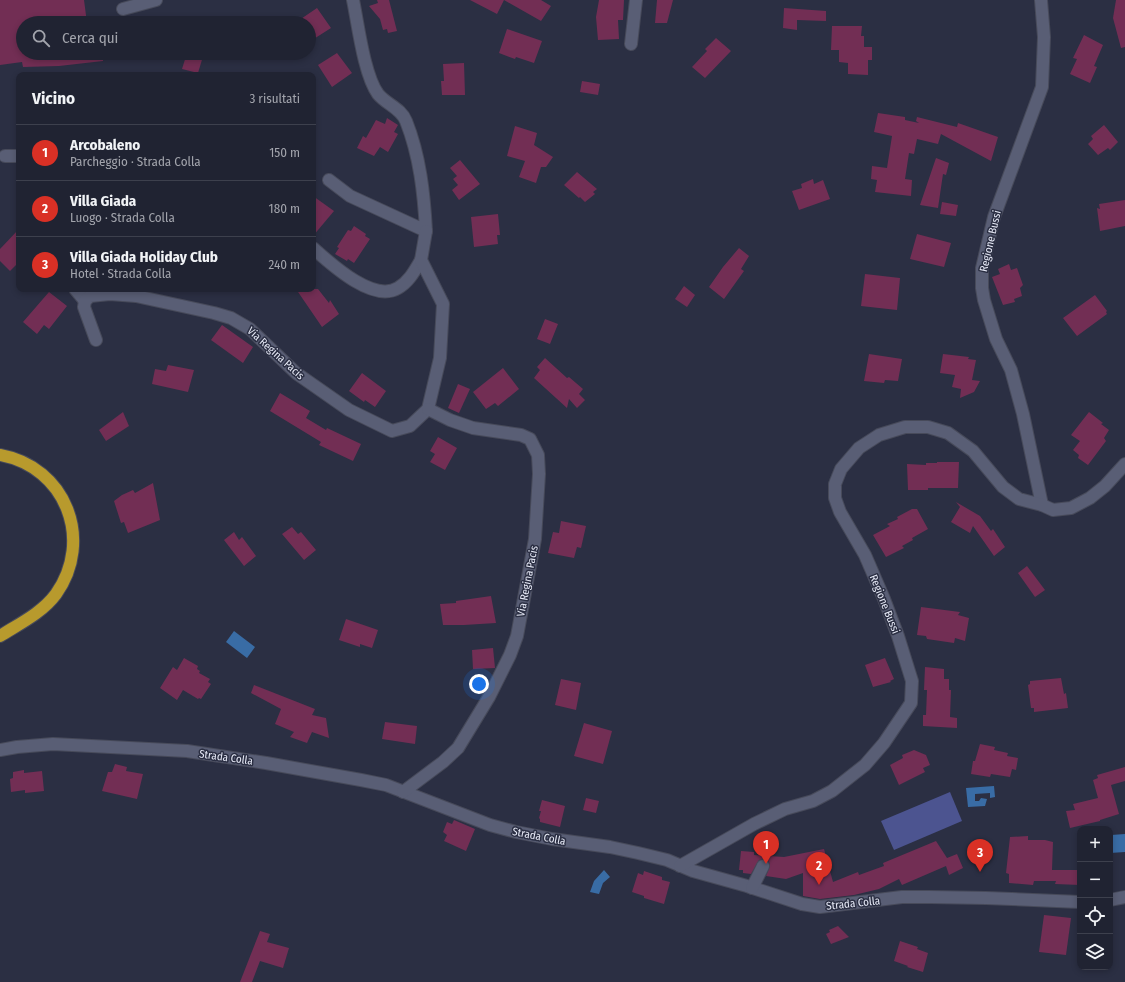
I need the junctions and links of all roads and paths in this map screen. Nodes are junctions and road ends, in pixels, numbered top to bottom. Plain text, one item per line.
1 (156, 0) edge
2 (353, 0) edge
3 (636, 0) edge
4 (1041, 0) edge
5 (123, 9) dead end
6 (631, 44) dead end
7 (5, 156) dead end
8 (16, 156) edge
9 (329, 180) dead end
10 (426, 231) junction
11 (316, 250) edge
12 (422, 260) junction
13 (78, 292) edge
14 (85, 300) junction
15 (96, 340) dead end
16 (428, 409) junction
17 (0, 455) edge
18 (1125, 464) edge
19 (1042, 505) junction
20 (24, 622) junction
21 (0, 626) edge
22 (0, 636) edge
23 (0, 750) edge
24 (403, 792) junction
25 (680, 866) junction
26 (763, 866) dead end
27 (752, 888) junction
28 (1125, 897) edge
29 (1113, 899) edge
30 (1077, 902) edge

1 - 5 street
2 - 10 street
3 - 6 street
4 - 19 street, Regione Bussi
7 - 8 street
9 - 10 street
10 - 12 street
11 - 12 street
12 - 16 street
13 - 14 street
14 - 15 street
14 - 16 street, Via Regina Pacis
16 - 24 street, Via Regina Pacis
17 - 20 highway
18 - 19 street, Regione Bussi
19 - 25 street, Regione Bussi
20 - 21 highway
20 - 22 highway
23 - 24 street, Strada Colla
24 - 25 street, Strada Colla
25 - 27 street, Strada Colla
26 - 27 street
27 - 30 street, Strada Colla
28 - 29 street

